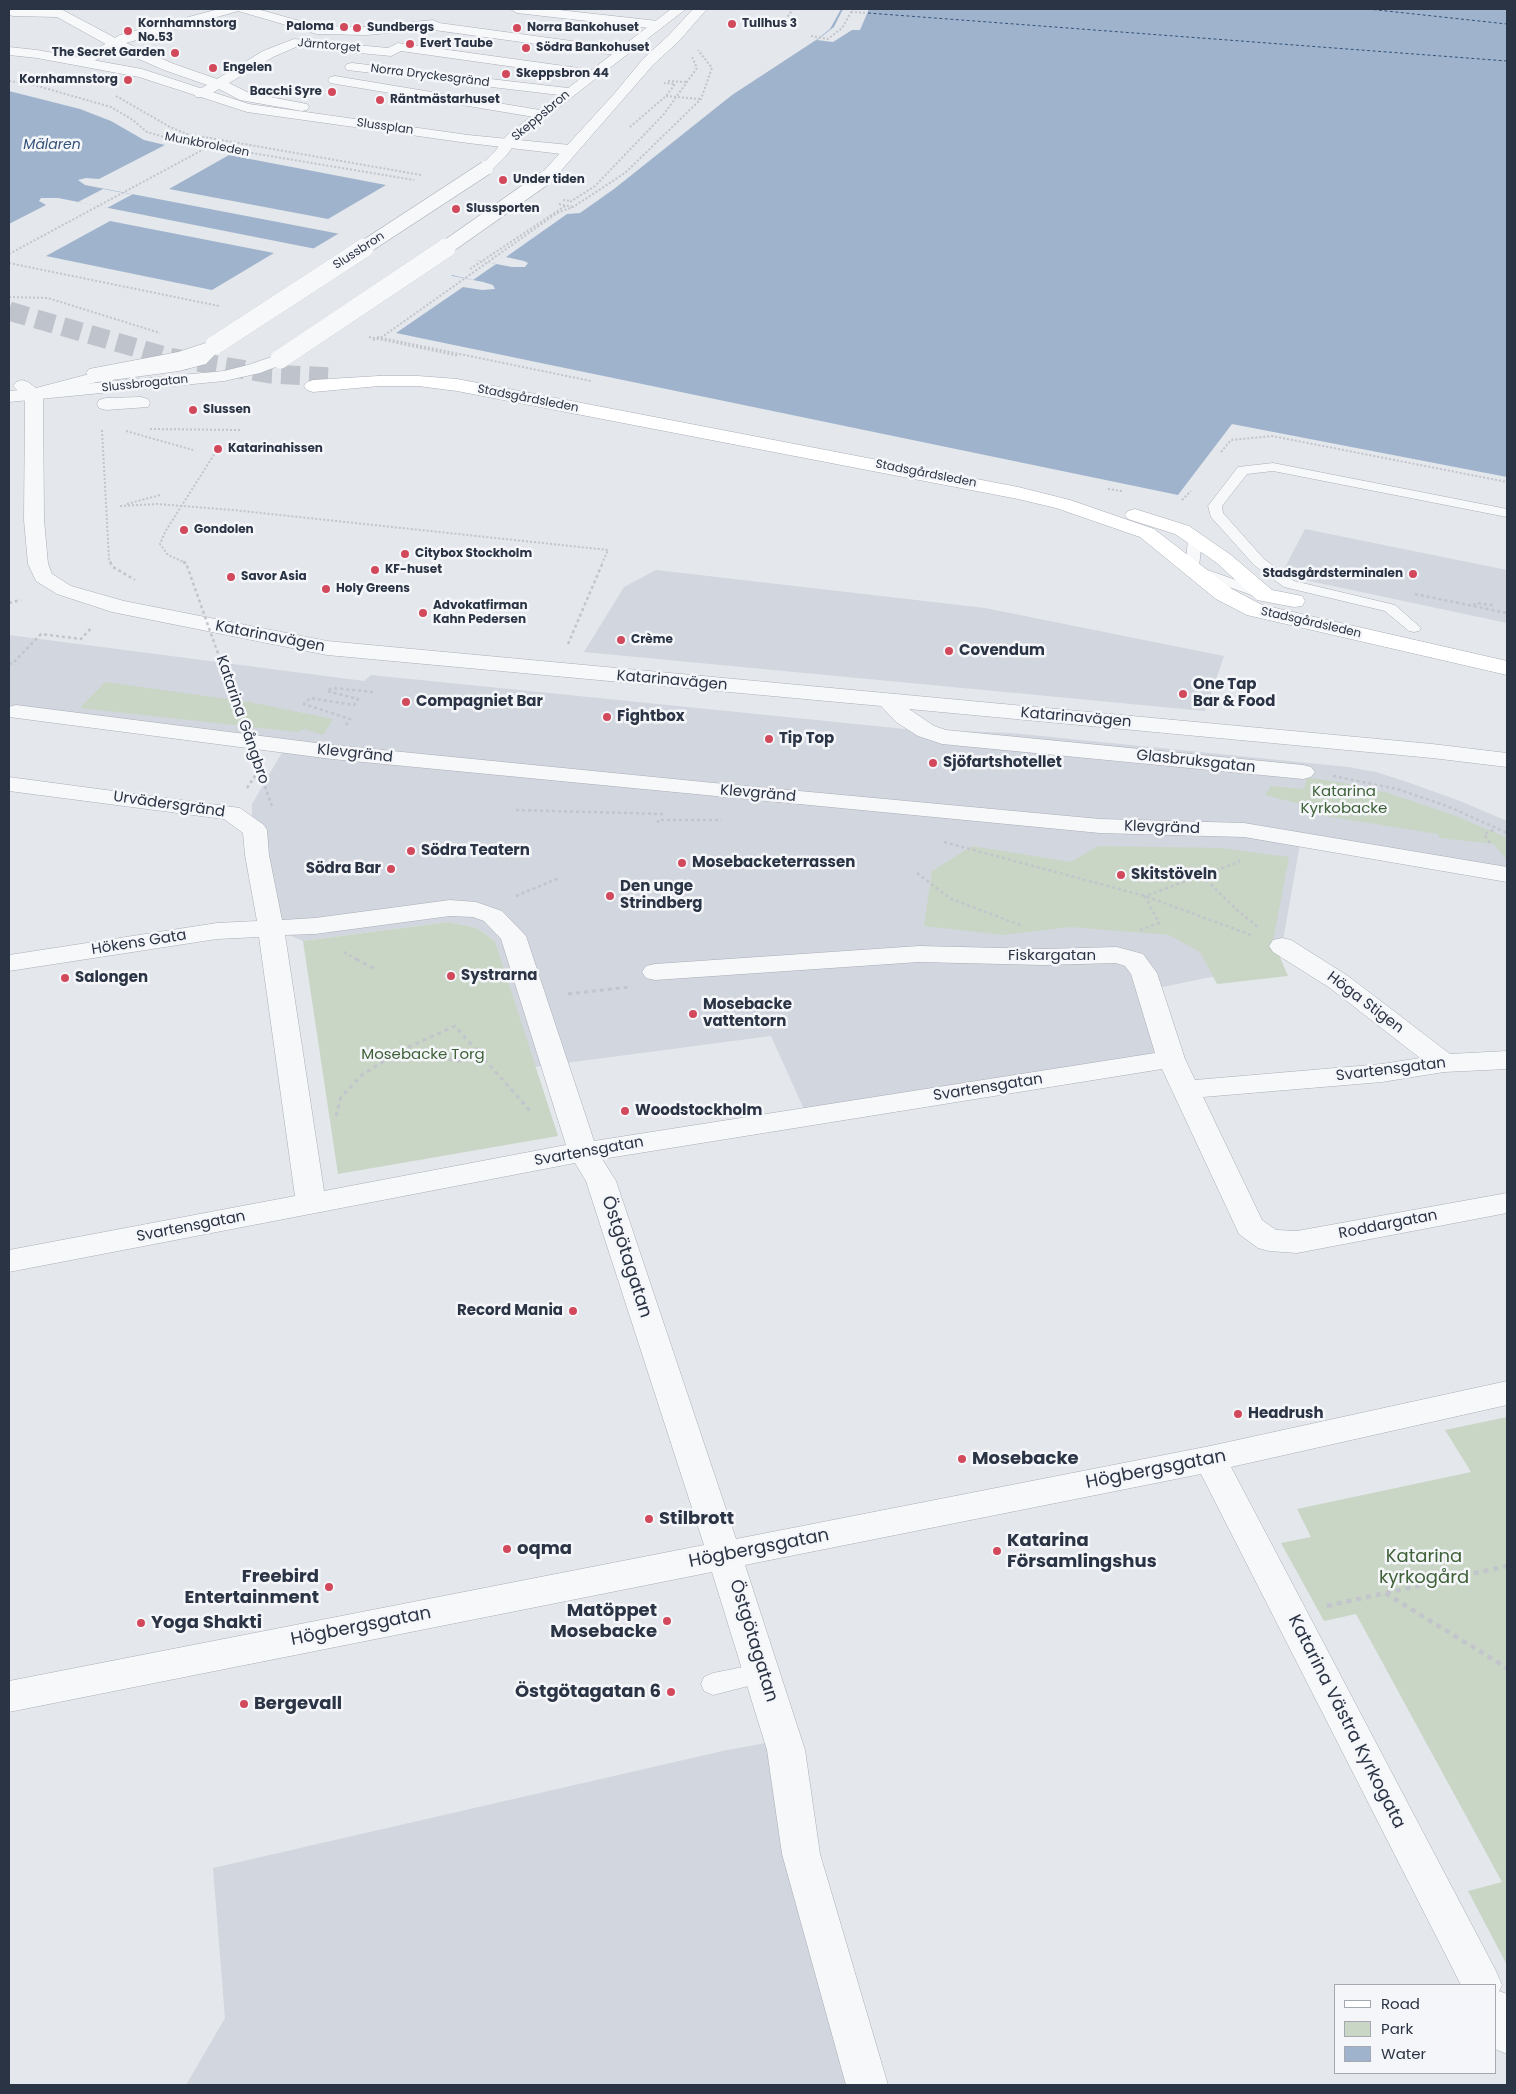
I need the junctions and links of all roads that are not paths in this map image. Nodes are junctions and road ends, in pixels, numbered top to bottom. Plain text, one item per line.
1 (233, 9) edge
2 (243, 9) edge
3 (517, 9) edge
4 (679, 9) edge
5 (700, 9) edge
6 (14, 11) edge
7 (55, 11) edge
8 (448, 14) dead end
9 (434, 25) junction
10 (658, 25) junction
11 (317, 30) junction
12 (116, 44) junction
13 (294, 44) junction
14 (400, 48) junction
15 (373, 50) junction
16 (9, 51) edge
17 (623, 52) junction
18 (9, 60) edge
19 (82, 62) junction
20 (352, 67) junction
21 (592, 74) junction
22 (335, 80) junction
23 (219, 84) junction
24 (568, 92) junction
25 (201, 94) junction
26 (297, 110) junction
27 (540, 114) junction
28 (504, 148) junction
29 (566, 156) junction
30 (333, 377) tunnel mouth
31 (313, 386) tunnel mouth
32 (18, 391) edge
33 (104, 403) dead end
34 (141, 403) dead end
35 (1507, 513) edge
36 (1195, 539) junction
37 (1192, 569) junction
38 (1265, 595) junction
39 (1414, 628) junction
40 (1507, 648) edge
41 (1507, 668) edge
42 (886, 700) junction
43 (13, 711) edge
44 (1507, 760) edge
45 (1303, 772) road end
46 (9, 784) edge
47 (1507, 875) edge
48 (271, 929) junction
49 (1282, 946) road end
50 (9, 963) edge
51 (655, 972) dead end
52 (1171, 1059) junction
53 (1507, 1060) edge
54 (1444, 1063) junction
55 (1186, 1090) junction
56 (583, 1152) junction
57 (1507, 1203) edge
58 (311, 1205) junction
59 (1269, 1240) joint
60 (9, 1261) edge
61 (1507, 1393) edge
62 (1210, 1459) junction
63 (726, 1555) junction
64 (764, 1672) junction
65 (713, 1684) dead end
66 (9, 1697) edge
67 (1481, 1984) edge
68 (1496, 2011) edge
69 (1507, 2034) edge
70 (867, 2085) edge

1 - 12 street
2 - 11 street
3 - 10 street
4 - 10 street, Skeppsbron
5 - 29 street
6 - 7 street
7 - 12 street
8 - 9 street, Järntorget
9 - 11 street
9 - 14 street, Järntorget
9 - 17 street
10 - 17 street, Skeppsbron
11 - 13 street, Järntorget
12 - 19 street
12 - 23 street
13 - 15 street, Järntorget
13 - 23 street
14 - 15 street, Järntorget
14 - 21 street
15 - 20 street
16 - 19 street
17 - 21 street, Skeppsbron
18 - 28 street, Slussplan
19 - 25 street
20 - 22 street
20 - 24 street, Norra Dryckesgränd
21 - 24 street, Skeppsbron
22 - 26 street
22 - 27 street
23 - 25 street
23 - 26 street, Slussplan
24 - 27 street, Skeppsbron
25 - 26 street, Slussplan
26 - 28 street, Slussplan
27 - 28 street, Skeppsbron
28 - 29 street, Slussplan
28 - 32 street, Slussbron, bridge
29 - 32 street, Slussbrogatan, bridge
30 - 36 main road, Stadsgårdsleden
31 - 37 main road, Stadsgårdsleden
32 - 42 street, Katarinavägen
33 - 34 street
35 - 39 lane
36 - 37 lane
36 - 38 main road, Stadsgårdsleden
37 - 38 lane
37 - 41 main road, Stadsgårdsleden
38 - 39 main road, Stadsgårdsleden
39 - 40 main road, Stadsgårdsleden
42 - 44 street, Katarinavägen
42 - 45 street, Glasbruksgatan
43 - 47 street, Klevgränd
46 - 48 street, Urvädersgränd
48 - 50 street, Hökens Gata
48 - 56 street
48 - 58 street
49 - 54 street, Höga Stigen
51 - 52 street, Fiskargatan
52 - 55 street, Fiskargatan
52 - 56 street, Svartensgatan
53 - 54 street, Svartensgatan
54 - 55 street, Svartensgatan
55 - 59 street, Fiskargatan
56 - 58 street, Svartensgatan
56 - 63 street, Östgötagatan
57 - 59 street, Roddargatan
58 - 60 street, Svartensgatan
61 - 62 street, Högbergsgatan
62 - 63 street, Högbergsgatan
62 - 67 street, Katarina Västra Kyrkogata
63 - 64 street, Östgötagatan
63 - 66 street, Högbergsgatan
64 - 65 lane
64 - 70 street, Östgötagatan
68 - 69 street

